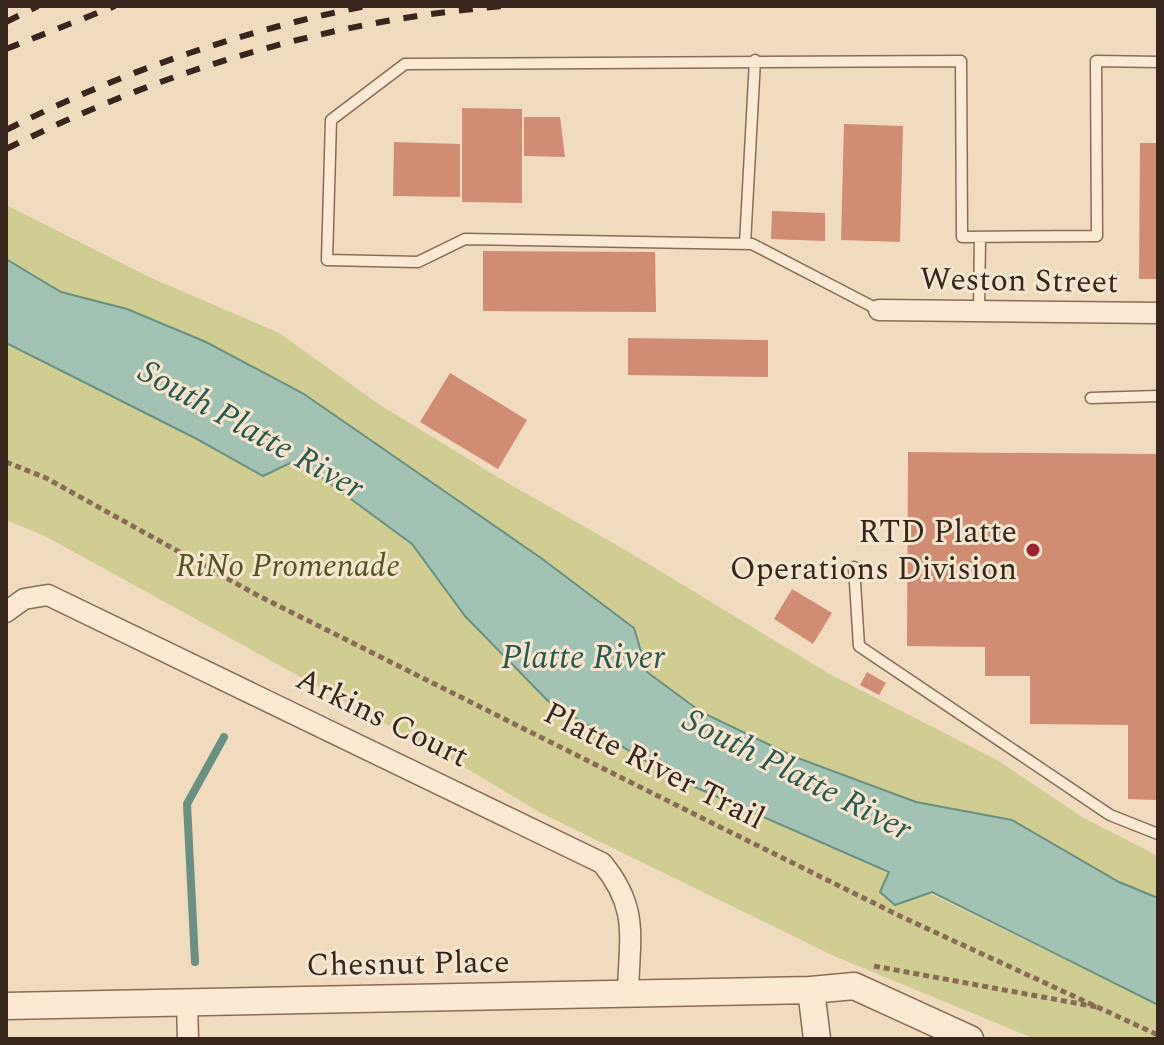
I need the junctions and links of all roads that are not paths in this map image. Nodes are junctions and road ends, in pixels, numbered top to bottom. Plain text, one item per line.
1 (755, 60) junction
2 (1158, 62) edge
3 (980, 237) junction
4 (745, 244) junction
5 (879, 310) joint
6 (979, 311) junction
7 (1158, 313) edge
8 (1158, 396) edge
9 (1091, 398) dead end
10 (854, 567) dead end
11 (6, 612) edge
12 (1158, 834) edge
13 (811, 990) junction
14 (628, 994) junction
15 (187, 1003) junction
16 (6, 1006) edge
17 (188, 1039) edge
18 (817, 1039) edge
19 (970, 1039) edge

1 - 3 lane
1 - 4 lane
1 - 4 lane
2 - 3 lane
3 - 6 lane
4 - 5 lane
5 - 6 street, Weston Street
6 - 7 street, Weston Street
8 - 9 lane
10 - 12 lane
11 - 14 street, Arkins Court
13 - 14 street, Chesnut Place
13 - 18 street
13 - 19 street, Chesnut Place
14 - 15 street, Chesnut Place
15 - 16 street, Chesnut Place
15 - 17 street

